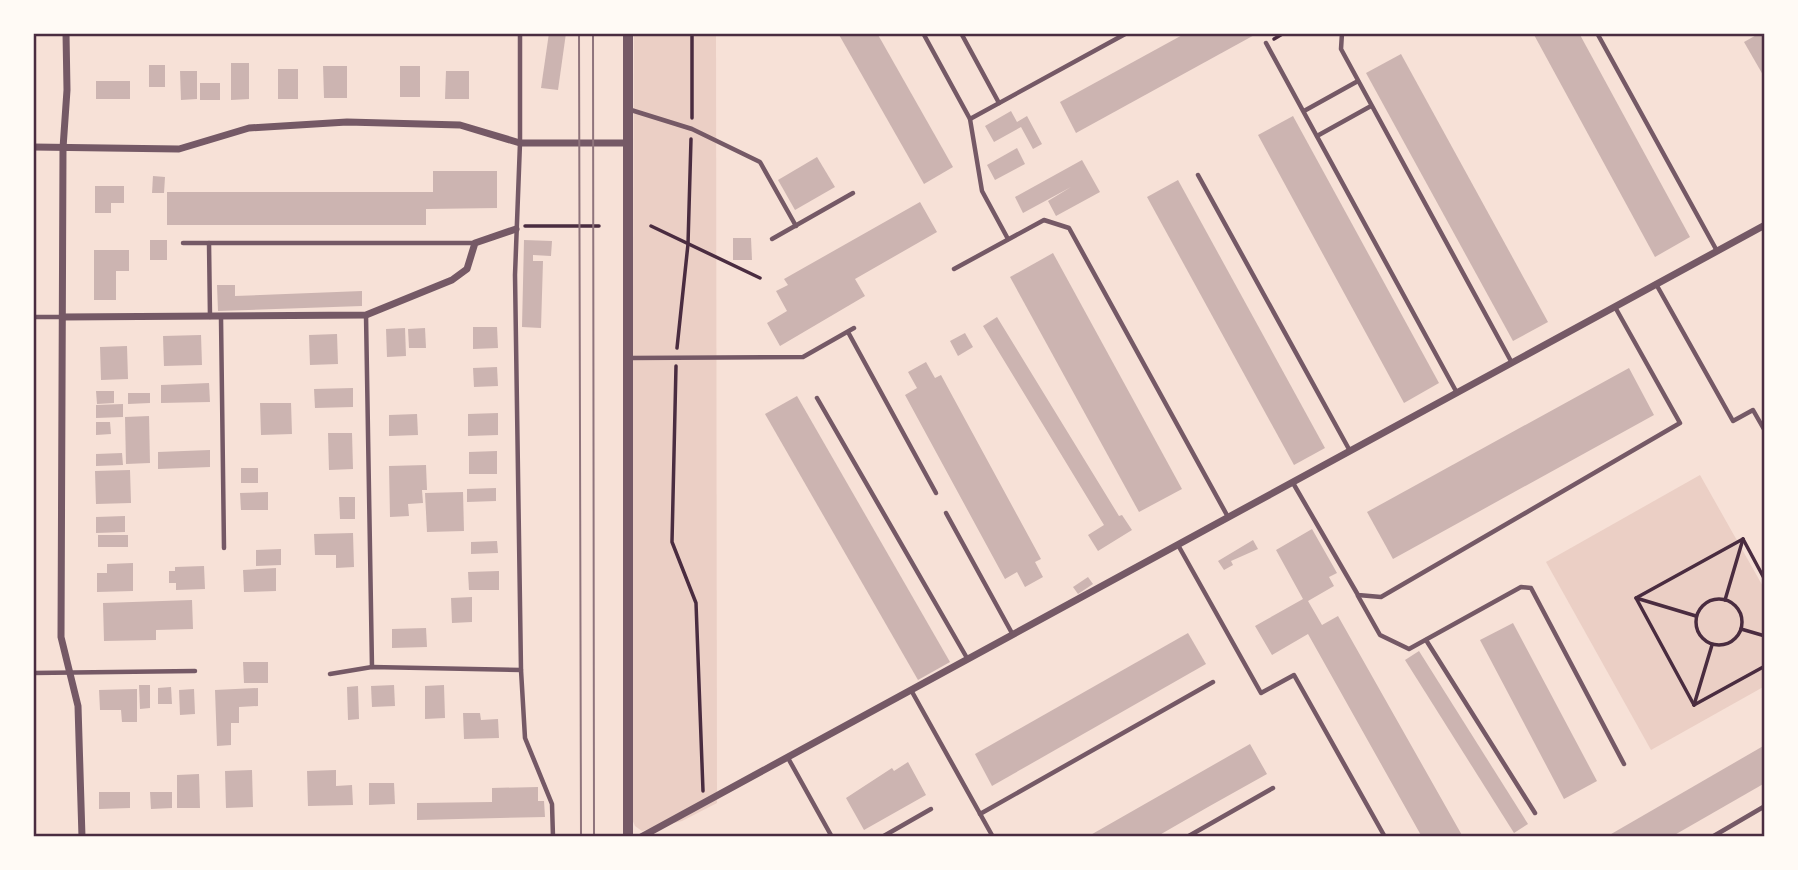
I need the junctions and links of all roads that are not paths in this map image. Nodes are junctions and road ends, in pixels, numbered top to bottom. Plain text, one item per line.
1 (66, 33) edge
2 (520, 33) edge
3 (628, 33) edge
4 (923, 33) edge
5 (961, 33) edge
6 (1127, 33) edge
7 (1342, 33) edge
8 (1597, 33) edge
9 (1266, 43) dead end
10 (1358, 81) junction
11 (999, 103) junction
12 (1372, 106) junction
13 (629, 110) junction
14 (1303, 111) junction
15 (970, 119) junction
16 (1317, 136) junction
17 (520, 143) junction
18 (629, 143) junction
19 (33, 147) edge
20 (63, 148) junction
21 (1198, 175) dead end
22 (853, 193) dead end
23 (1765, 225) edge
24 (796, 226) junction
25 (516, 228) junction
26 (772, 239) dead end
27 (1008, 239) junction
28 (183, 243) dead end
29 (209, 243) junction
30 (475, 243) junction
31 (1717, 251) junction
32 (954, 269) dead end
33 (1656, 284) junction
34 (1615, 307) junction
35 (366, 315) junction
36 (33, 317) edge
37 (62, 317) junction
38 (210, 318) junction
39 (221, 318) junction
40 (853, 328) dead end
41 (848, 332) junction
42 (629, 358) junction
43 (1512, 363) junction
44 (1457, 393) junction
45 (817, 398) dead end
46 (1765, 430) edge
47 (1350, 451) junction
48 (1293, 482) junction
49 (936, 493) dead end
50 (946, 513) dead end
51 (1228, 517) junction
52 (1178, 544) junction
53 (224, 548) dead end
54 (1358, 595) junction
55 (1013, 635) junction
56 (1426, 640) junction
57 (968, 659) junction
58 (372, 667) junction
59 (521, 670) junction
60 (195, 671) dead end
61 (33, 673) edge
62 (68, 673) junction
63 (330, 674) dead end
64 (1213, 682) dead end
65 (911, 690) junction
66 (787, 757) junction
67 (1625, 764) dead end
68 (1273, 788) dead end
69 (1765, 806) edge
70 (931, 809) dead end
71 (980, 814) junction
72 (1535, 814) dead end
73 (82, 837) edge
74 (553, 837) edge
75 (628, 837) edge
76 (641, 837) edge
77 (832, 837) edge
78 (882, 837) edge
79 (993, 837) edge
80 (1187, 837) edge
81 (1385, 837) edge
82 (1712, 837) edge

1 - 20 street
2 - 17 lane
3 - 13 street
4 - 15 lane
5 - 11 lane
6 - 11 lane
7 - 10 lane
8 - 31 lane
9 - 14 lane
10 - 12 lane
10 - 14 lane
11 - 15 lane
12 - 16 lane
12 - 43 lane
13 - 18 street
13 - 24 lane
14 - 16 lane
15 - 27 lane
16 - 44 lane
17 - 18 street
17 - 20 street
17 - 25 lane
18 - 42 street
19 - 20 street
20 - 37 street
21 - 47 lane
22 - 24 lane
23 - 31 street
24 - 26 lane
25 - 30 street
25 - 59 lane
27 - 32 lane
27 - 51 lane
28 - 29 lane
29 - 30 lane
29 - 38 lane
30 - 35 street
31 - 33 street
33 - 34 street
33 - 46 lane
34 - 43 street
34 - 54 lane
35 - 39 street
35 - 58 lane
36 - 37 lane
37 - 38 street
37 - 62 street
38 - 39 street
39 - 53 lane
40 - 41 lane
41 - 42 lane
41 - 49 lane
42 - 75 street
43 - 44 street
44 - 47 street
45 - 57 lane
47 - 48 street
48 - 51 street
48 - 54 lane
50 - 55 lane
51 - 52 street
52 - 55 street
52 - 81 lane
54 - 56 lane
55 - 57 street
56 - 67 lane
56 - 72 lane
57 - 65 street
58 - 59 lane
58 - 63 lane
59 - 74 lane
60 - 62 lane
61 - 62 lane
62 - 73 street
64 - 71 lane
65 - 66 street
65 - 71 lane
66 - 76 street
66 - 77 lane
68 - 80 lane
69 - 82 lane
70 - 78 lane
71 - 79 lane

